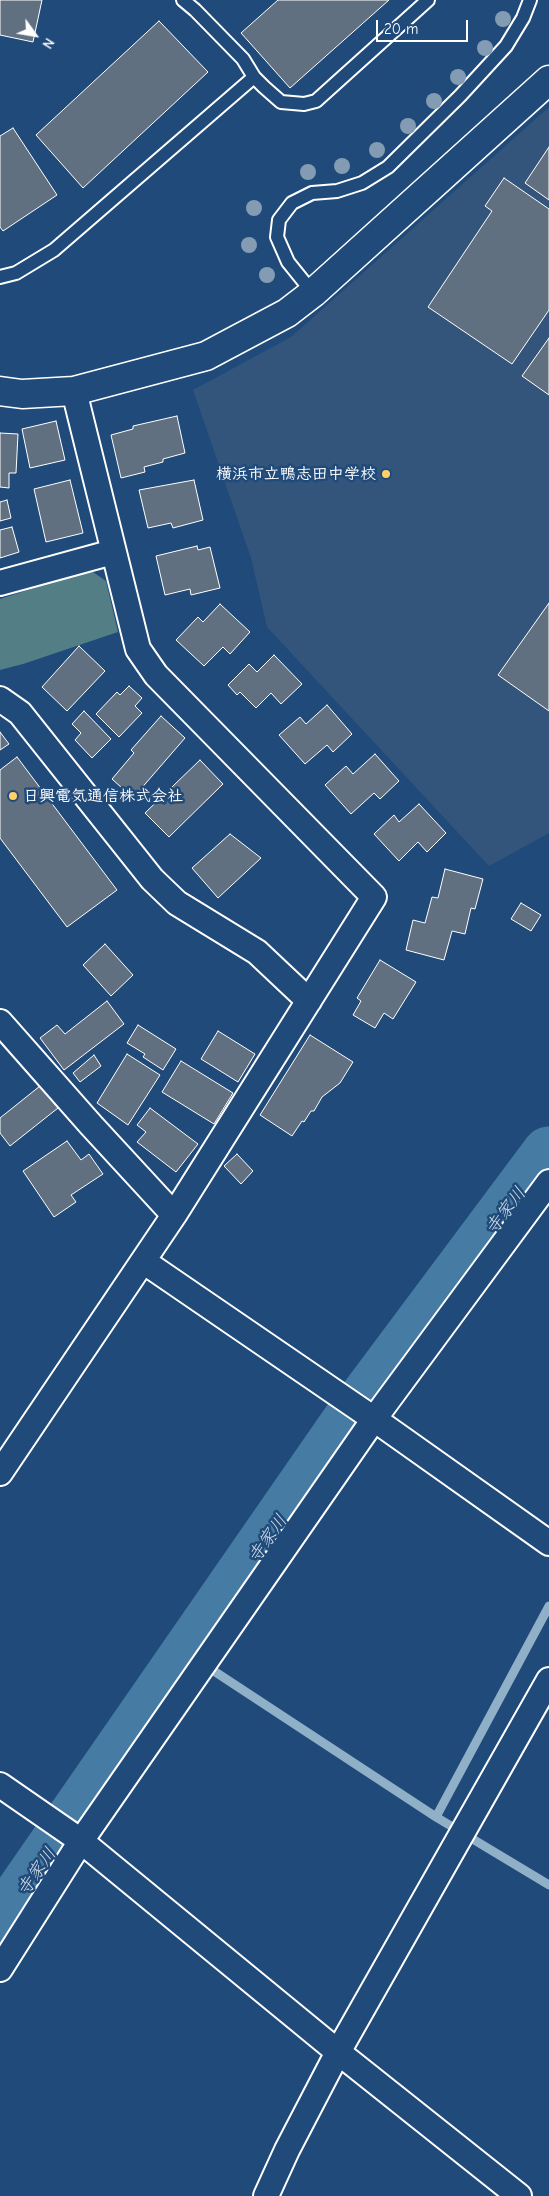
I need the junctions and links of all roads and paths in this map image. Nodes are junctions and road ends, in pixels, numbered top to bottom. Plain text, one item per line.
1 (183, 0) edge
2 (428, 0) edge
3 (530, 0) edge
4 (199, 5) edge
5 (254, 77) junction
6 (549, 80) edge
7 (0, 277) edge
8 (313, 293) junction
9 (0, 391) edge
10 (74, 391) junction
11 (112, 552) junction
12 (0, 583) edge
13 (0, 699) edge
14 (309, 1001) junction
15 (0, 1022) edge
16 (549, 1182) edge
17 (174, 1215) junction
18 (143, 1261) junction
19 (374, 1419) junction
20 (0, 1473) edge
21 (549, 1543) edge
22 (549, 1680) edge
23 (0, 1785) edge
24 (81, 1841) junction
25 (0, 1969) edge
26 (338, 2052) junction
27 (266, 2196) edge
28 (520, 2196) edge

1 - 4 lane
2 - 5 lane
3 - 8 lane
4 - 5 lane
5 - 7 lane
6 - 8 street
8 - 10 street
9 - 10 street
10 - 11 street
11 - 12 street
11 - 14 street
13 - 14 street
14 - 17 street
15 - 17 street
16 - 19 street
17 - 18 street
18 - 19 street
18 - 20 street
19 - 21 street
19 - 24 street
22 - 26 street
23 - 24 street
24 - 25 street
24 - 26 street
26 - 27 street
26 - 28 street

